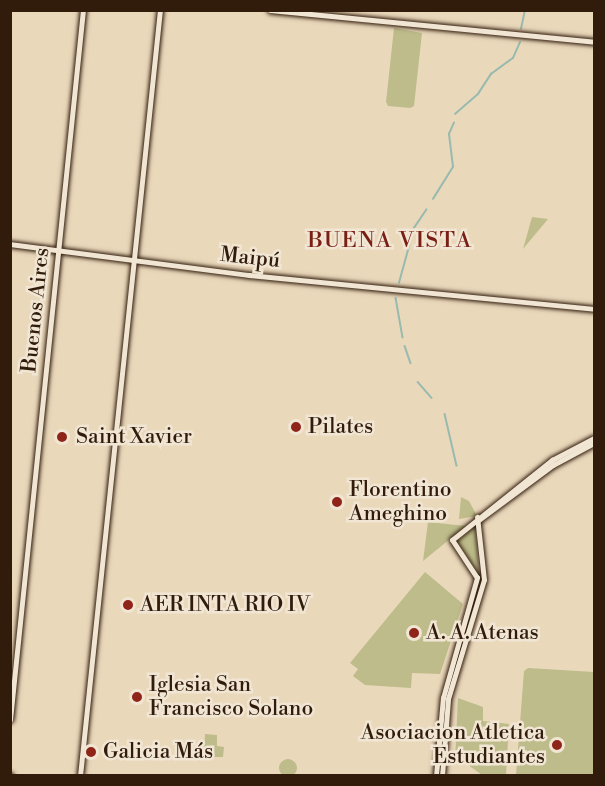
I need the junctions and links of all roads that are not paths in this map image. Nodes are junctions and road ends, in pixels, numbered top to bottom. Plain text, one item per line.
1 (83, 10) edge
2 (160, 10) edge
3 (270, 10) edge
4 (594, 42) edge
5 (10, 244) edge
6 (58, 252) junction
7 (133, 262) junction
8 (594, 309) edge
9 (594, 438) edge
10 (594, 443) edge
11 (478, 519) junction
12 (10, 720) edge
13 (80, 776) edge
14 (436, 776) edge
15 (442, 776) edge

1 - 6 main road, Buenos Aires
2 - 7 main road
3 - 4 main road
5 - 6 main road, Maipú
6 - 7 main road, Maipú
6 - 12 main road, Buenos Aires
7 - 8 main road, Maipú
7 - 13 main road
9 - 11 main road
10 - 11 main road
11 - 14 main road
11 - 15 main road

